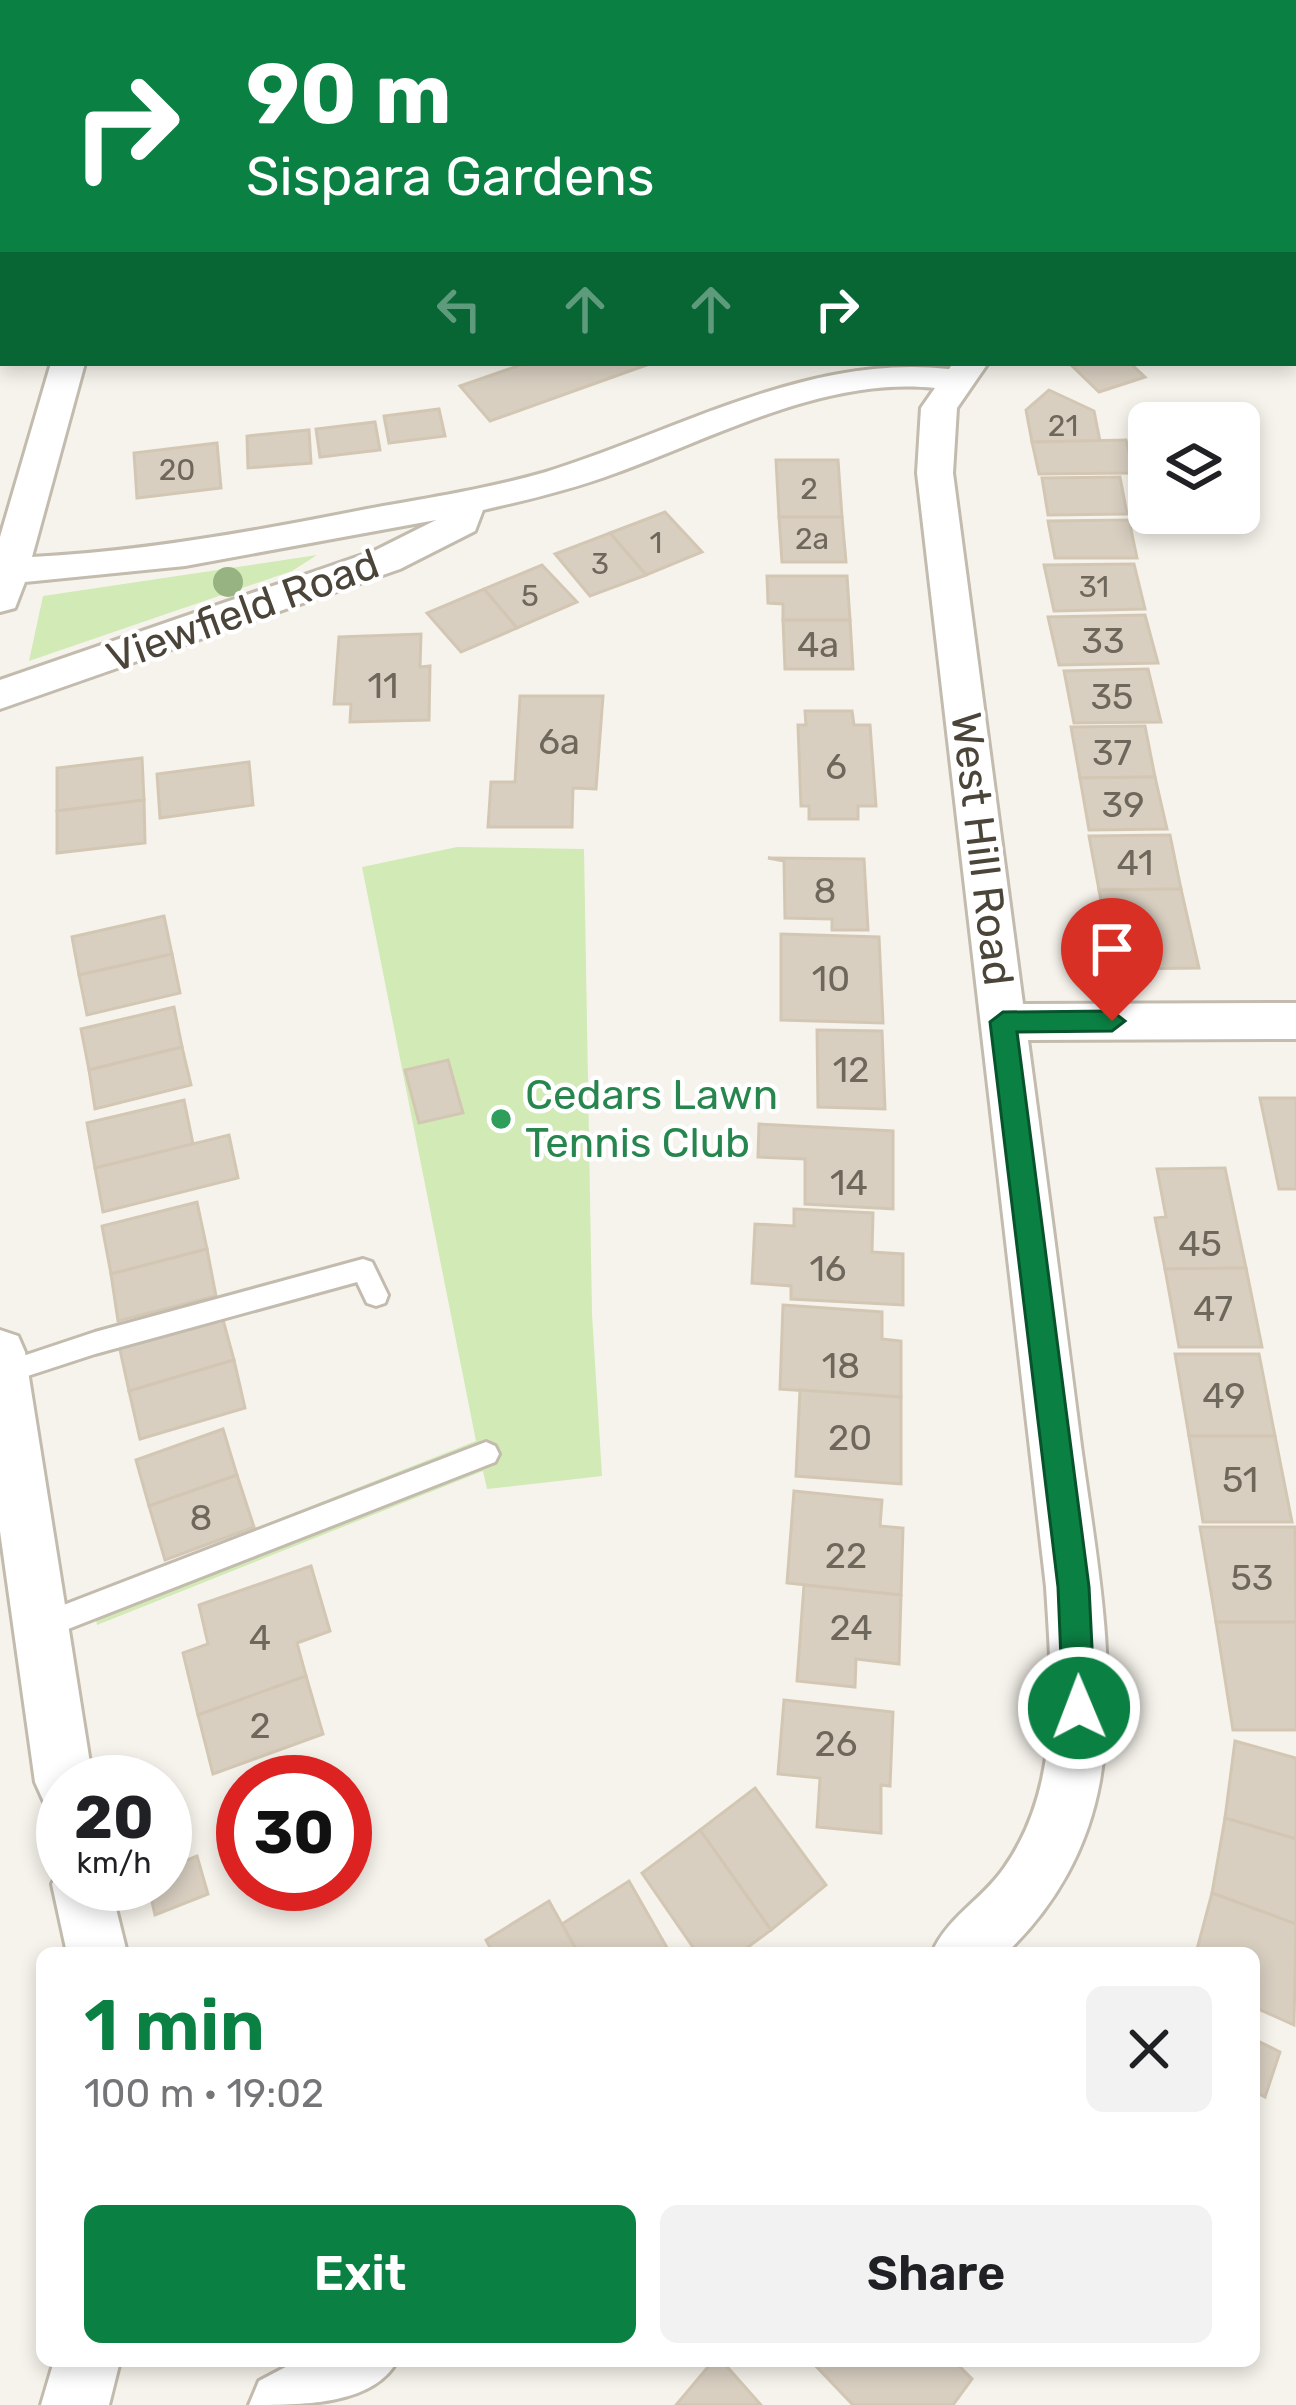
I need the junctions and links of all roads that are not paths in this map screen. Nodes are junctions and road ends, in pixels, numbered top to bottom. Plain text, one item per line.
1 (67, 366) edge
2 (963, 371) edge
3 (856, 372) edge
4 (466, 502) junction
5 (4, 582) edge
6 (0, 695) edge
7 (1296, 1021) edge
8 (1003, 1022) junction
9 (376, 1295) dead end
10 (1, 1363) edge
11 (486, 1454) dead end
12 (38, 1628) junction
13 (59, 1755) edge
14 (87, 1911) edge
15 (96, 1947) edge
16 (968, 1947) edge
17 (85, 2367) edge
18 (353, 2367) edge
19 (75, 2405) edge
20 (283, 2405) edge

1 - 5 street
2 - 3 street, Viewfield Road
2 - 8 street, West Hill Road
3 - 4 street, Viewfield Road
4 - 5 street, Viewfield Road
4 - 6 street, Viewfield Road
7 - 8 street
8 - 16 street, West Hill Road
9 - 10 lane
10 - 12 street
11 - 12 lane
12 - 13 street
14 - 15 street
17 - 19 street
18 - 20 street

